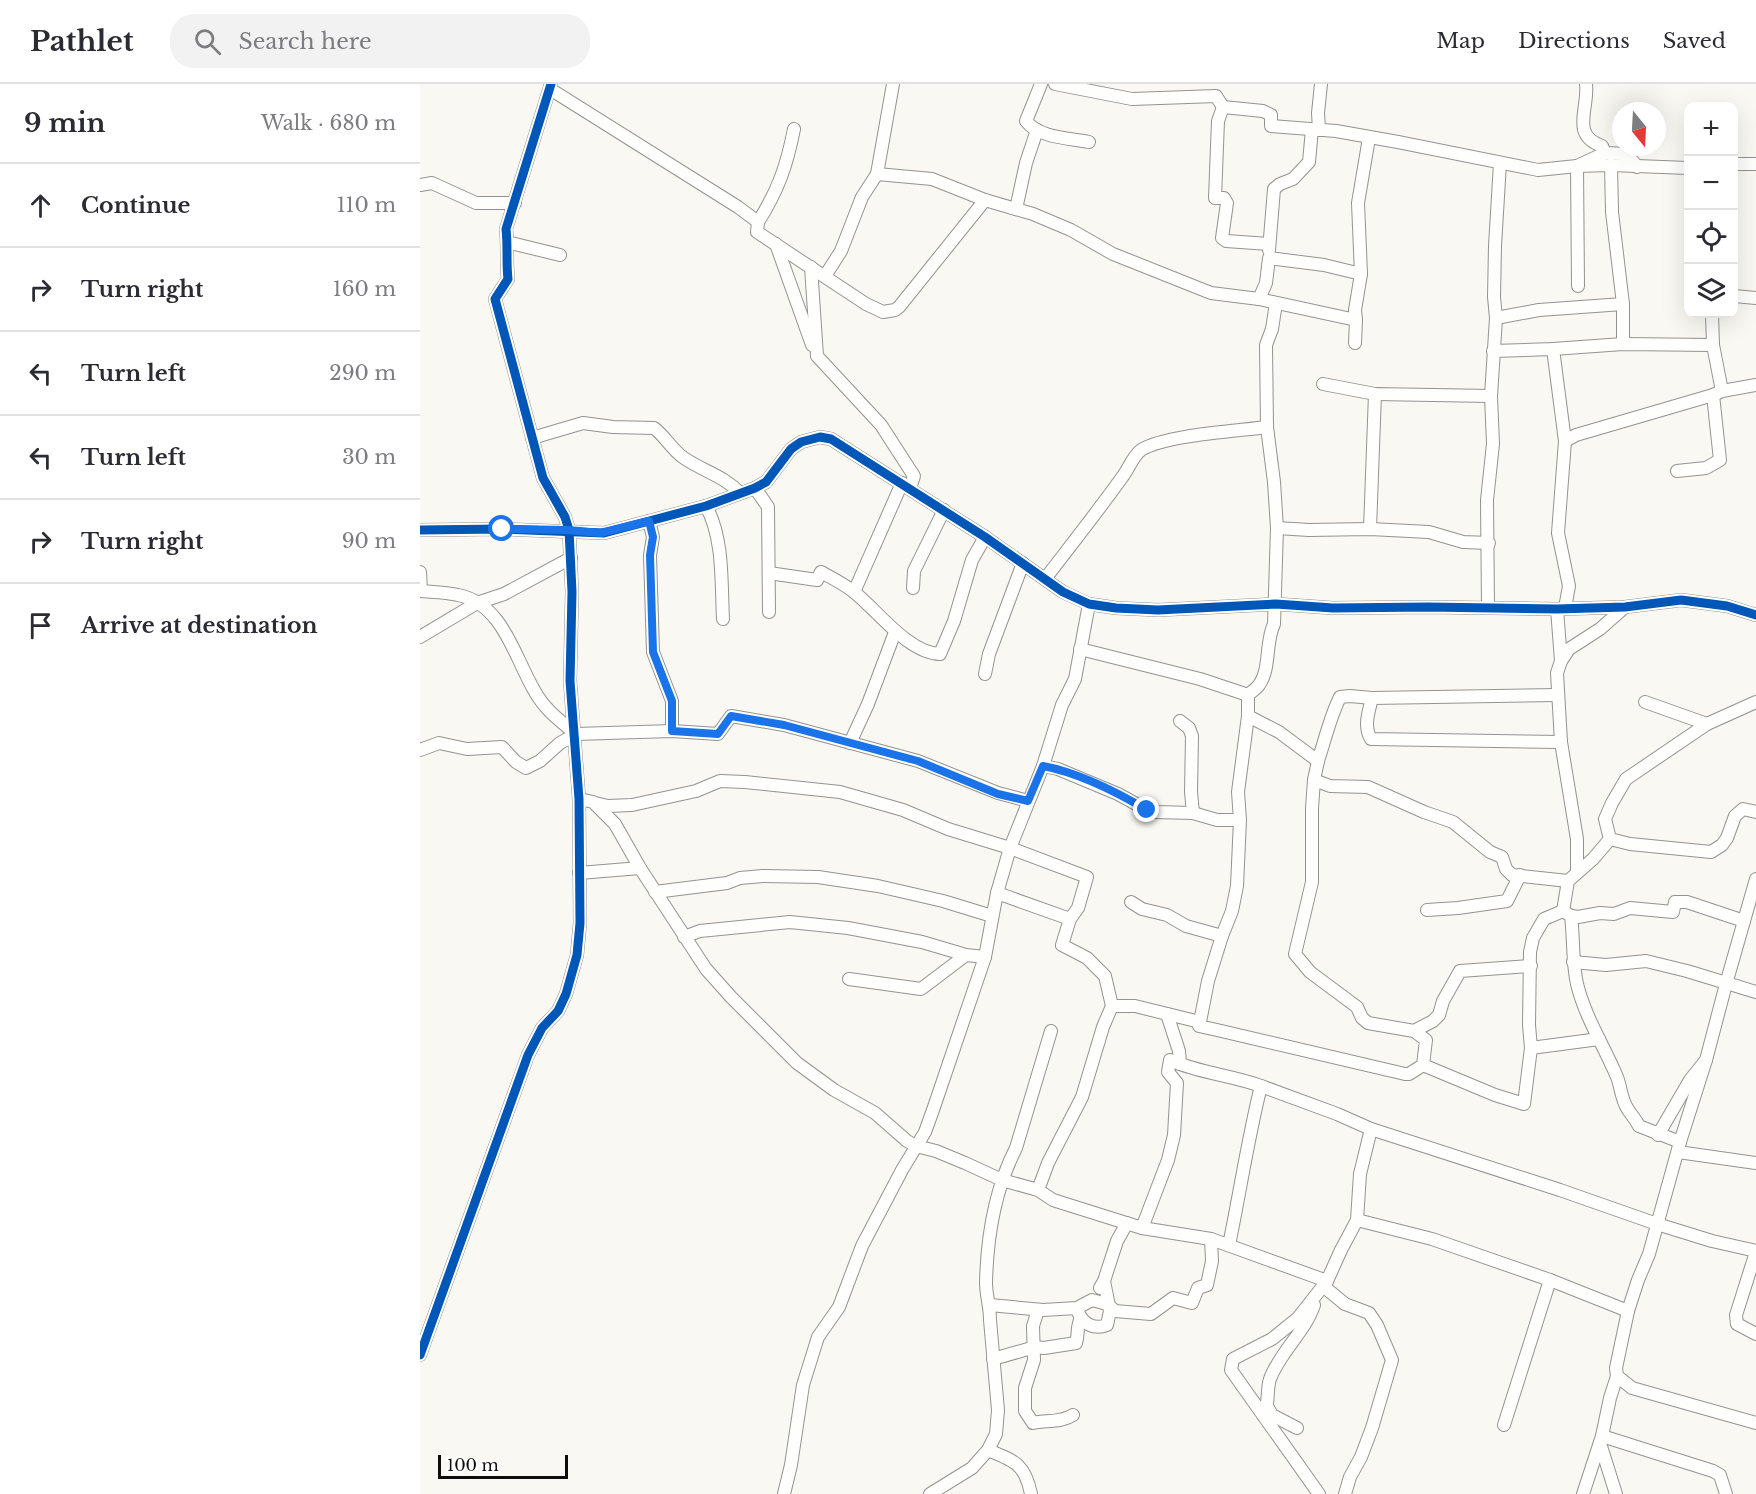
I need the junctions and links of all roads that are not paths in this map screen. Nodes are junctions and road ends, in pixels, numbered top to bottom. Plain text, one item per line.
1 (893, 84) edge
2 (1041, 84) edge
3 (1321, 84) edge
4 (1586, 84) edge
5 (1064, 85) edge
6 (550, 87) edge
7 (1223, 107) junction
8 (794, 129) dead end
9 (1316, 129) junction
10 (1037, 130) junction
11 (1369, 138) junction
12 (1089, 142) dead end
13 (1605, 153) junction
14 (1500, 163) junction
15 (1738, 164) edge
16 (1756, 164) edge
17 (1611, 165) junction
18 (1577, 166) junction
19 (1637, 167) junction
20 (1684, 168) edge
21 (877, 174) junction
22 (420, 185) edge
23 (985, 200) junction
24 (515, 203) junction
25 (1016, 209) junction
26 (758, 222) junction
27 (507, 242) junction
28 (776, 244) junction
29 (1269, 244) junction
30 (560, 255) dead end
31 (1269, 258) junction
32 (811, 267) junction
33 (1361, 274) junction
34 (825, 276) junction
35 (1578, 286) dead end
36 (1738, 296) edge
37 (1756, 298) edge
38 (1259, 299) junction
39 (1276, 303) junction
40 (1623, 304) junction
41 (1496, 318) junction
42 (1712, 318) edge
43 (1356, 320) junction
44 (1355, 343) dead end
45 (1623, 344) junction
46 (1713, 345) junction
47 (1553, 349) junction
48 (1493, 351) junction
49 (817, 356) junction
50 (1323, 384) dead end
51 (1756, 385) edge
52 (1718, 393) junction
53 (1375, 394) junction
54 (1491, 396) junction
55 (1267, 427) junction
56 (531, 438) junction
57 (1565, 441) junction
58 (1677, 471) dead end
59 (906, 486) junction
60 (755, 488) junction
61 (741, 493) junction
62 (706, 506) junction
63 (944, 510) junction
64 (649, 521) junction
65 (1277, 528) junction
66 (1371, 529) junction
67 (420, 530) edge
68 (568, 530) junction
69 (985, 537) junction
70 (1489, 543) junction
71 (571, 558) junction
72 (1023, 563) junction
73 (420, 572) edge
74 (769, 573) junction
75 (1045, 579) junction
76 (913, 588) dead end
77 (854, 592) junction
78 (477, 603) junction
79 (1089, 604) junction
80 (1276, 604) junction
81 (1488, 607) junction
82 (1625, 607) junction
83 (1561, 609) junction
84 (769, 612) dead end
85 (1756, 615) edge
86 (723, 619) dead end
87 (895, 632) junction
88 (420, 637) edge
89 (1080, 649) junction
90 (1561, 661) junction
91 (985, 674) dead end
92 (1248, 695) junction
93 (1558, 695) junction
94 (1372, 698) junction
95 (1645, 702) dead end
96 (1756, 702) edge
97 (1248, 716) junction
98 (1180, 721) dead end
99 (1707, 724) junction
100 (672, 731) junction
101 (576, 734) junction
102 (1561, 742) junction
103 (850, 743) junction
104 (420, 750) edge
105 (1318, 760) junction
106 (1043, 766) junction
107 (1314, 780) junction
108 (1330, 786) junction
109 (579, 799) junction
110 (1028, 801) junction
111 (593, 802) junction
112 (1313, 802) junction
113 (1756, 812) edge
114 (1193, 813) junction
115 (1240, 819) junction
116 (1610, 839) junction
117 (1010, 848) junction
118 (640, 868) junction
119 (579, 873) junction
120 (1520, 875) junction
121 (1572, 876) junction
122 (1756, 879) edge
123 (655, 892) junction
124 (997, 893) junction
125 (1131, 902) dead end
126 (1753, 903) edge
127 (1427, 910) dead end
128 (1567, 913) junction
129 (993, 916) junction
130 (1070, 920) junction
131 (1744, 921) junction
132 (1222, 936) junction
133 (684, 937) junction
134 (966, 955) junction
135 (985, 957) junction
136 (1573, 962) junction
137 (1531, 966) junction
138 (849, 979) dead end
139 (1726, 984) junction
140 (1756, 992) edge
141 (1112, 1006) junction
142 (1167, 1014) junction
143 (1200, 1022) junction
144 (1051, 1031) dead end
145 (1414, 1031) junction
146 (1599, 1039) junction
147 (1531, 1048) junction
148 (1706, 1060) junction
149 (1423, 1065) junction
150 (1183, 1066) junction
151 (1177, 1083) junction
152 (1261, 1086) junction
153 (1371, 1129) junction
154 (1658, 1135) junction
155 (916, 1146) junction
156 (1679, 1147) junction
157 (1756, 1163) edge
158 (1002, 1180) junction
159 (1038, 1190) junction
160 (1357, 1220) junction
161 (1127, 1222) junction
162 (1657, 1224) junction
163 (1142, 1228) junction
164 (1211, 1239) junction
165 (1229, 1245) junction
166 (1756, 1251) edge
167 (1550, 1280) junction
168 (1104, 1281) junction
169 (1323, 1286) junction
170 (1092, 1300) junction
171 (1107, 1304) junction
172 (990, 1305) junction
173 (1038, 1310) junction
174 (1628, 1311) junction
175 (1079, 1313) junction
176 (1756, 1334) edge
177 (1035, 1347) junction
178 (420, 1355) edge
179 (993, 1359) junction
180 (1617, 1376) junction
181 (1632, 1388) junction
182 (1610, 1398) junction
183 (1265, 1412) junction
184 (1073, 1415) dead end
185 (1756, 1423) edge
186 (1504, 1425) dead end
187 (1297, 1428) dead end
188 (1601, 1440) junction
189 (988, 1450) junction
190 (784, 1494) edge
191 (930, 1494) edge
192 (1031, 1494) edge
193 (1319, 1494) edge
194 (1345, 1494) edge
195 (1583, 1494) edge
196 (1616, 1494) edge
197 (1726, 1494) edge

1 - 21 street
2 - 10 street
3 - 9 street
4 - 13 street
5 - 7 street
6 - 24 street
6 - 26 street
7 - 9 street
7 - 29 street
8 - 26 street
9 - 11 street
9 - 29 street
10 - 12 street
10 - 25 street
11 - 14 street
11 - 33 street
13 - 18 street
13 - 19 street
14 - 18 street
14 - 41 street
15 - 16 street
17 - 18 street
17 - 19 street
17 - 40 street
18 - 35 street
19 - 20 street
21 - 23 street
21 - 34 street
22 - 24 street
23 - 25 street
23 - 34 street
24 - 27 street
25 - 38 street
26 - 28 street
27 - 30 street
27 - 56 street
28 - 32 street
28 - 49 street
29 - 31 street
31 - 33 street
31 - 38 street
32 - 34 street
32 - 49 street
33 - 43 street
36 - 37 street
38 - 39 street
39 - 43 street
39 - 55 street
40 - 41 street
40 - 45 street
41 - 48 street
42 - 46 street
43 - 44 street
45 - 46 street
45 - 47 street
46 - 52 street
47 - 48 street
47 - 57 street
48 - 54 street
49 - 59 street
50 - 53 street
51 - 52 street
52 - 57 street
52 - 58 street
53 - 54 street
53 - 66 street
54 - 70 street
55 - 65 street
55 - 75 street
56 - 61 street
56 - 68 street
57 - 83 street
59 - 60 street
59 - 63 street
59 - 77 street
60 - 61 street
60 - 74 street
61 - 62 street
62 - 64 street
62 - 86 street
63 - 69 street
63 - 76 street
64 - 68 street
64 - 100 street
65 - 66 street
65 - 80 street
66 - 70 street
67 - 68 street
68 - 71 street
69 - 72 street
69 - 87 street
70 - 81 street
71 - 78 street
71 - 101 street
72 - 75 street
72 - 91 street
73 - 78 street
74 - 77 street
74 - 84 street
75 - 79 street
77 - 87 street
78 - 88 street
78 - 101 street
79 - 80 street
79 - 89 street
80 - 81 street
80 - 92 street
81 - 83 street
82 - 83 street
82 - 85 street
82 - 90 street
83 - 90 street
87 - 103 street
89 - 92 street
89 - 106 street
90 - 93 street
92 - 97 street
93 - 94 street
93 - 102 street
94 - 102 street
94 - 105 street
95 - 99 street
96 - 99 street
97 - 105 street
97 - 115 street
98 - 114 street
99 - 116 street
100 - 101 street
100 - 103 street
101 - 104 street
101 - 109 street
102 - 121 street
103 - 110 street
105 - 107 street
106 - 110 street
106 - 114 street
107 - 108 street
107 - 112 street
108 - 112 street
108 - 120 street
109 - 111 street
109 - 119 street
110 - 117 street
111 - 117 street
111 - 118 street
112 - 145 street
113 - 116 street
114 - 115 street
115 - 132 street
116 - 121 street
117 - 124 street
117 - 130 street
118 - 119 street
118 - 123 street
119 - 178 street
120 - 121 street
120 - 127 street
121 - 128 street
122 - 126 street
123 - 129 street
123 - 133 street
124 - 129 street
124 - 130 street
125 - 132 street
126 - 131 street
128 - 131 street
128 - 136 street
128 - 137 street
129 - 135 street
130 - 141 street
131 - 139 street
132 - 143 street
133 - 134 street
133 - 155 street
134 - 135 street
134 - 138 street
135 - 155 street
136 - 139 street
136 - 146 street
137 - 145 street
137 - 147 street
139 - 140 street
139 - 148 street
141 - 142 street
141 - 159 street
142 - 143 street
142 - 150 street
143 - 149 street
144 - 158 street
145 - 149 street
146 - 147 street
146 - 154 street
147 - 149 street
148 - 154 street
148 - 156 street
150 - 151 street
150 - 151 street
150 - 152 street
151 - 163 street
152 - 153 street
152 - 165 street
153 - 160 street
153 - 162 street
154 - 156 street
155 - 158 street
155 - 190 street
156 - 157 street
156 - 162 street
158 - 159 street
158 - 172 street
159 - 161 street
160 - 167 street
160 - 169 street
161 - 163 street
161 - 168 street
162 - 166 street
162 - 174 street
163 - 164 street
164 - 165 street
164 - 171 street
165 - 169 street
166 - 176 street
167 - 174 street
167 - 186 street
168 - 170 street
168 - 171 street
169 - 183 street
169 - 183 street
169 - 194 street
170 - 171 street
170 - 175 street
171 - 175 street
172 - 173 street
172 - 179 street
173 - 175 street
173 - 177 street
174 - 180 street
175 - 177 street
177 - 179 street
177 - 184 street
179 - 189 street
180 - 181 street
180 - 182 street
181 - 182 street
181 - 185 street
182 - 188 street
183 - 187 street
183 - 193 street
188 - 195 street
188 - 196 street
188 - 197 street
189 - 191 street
189 - 192 street

